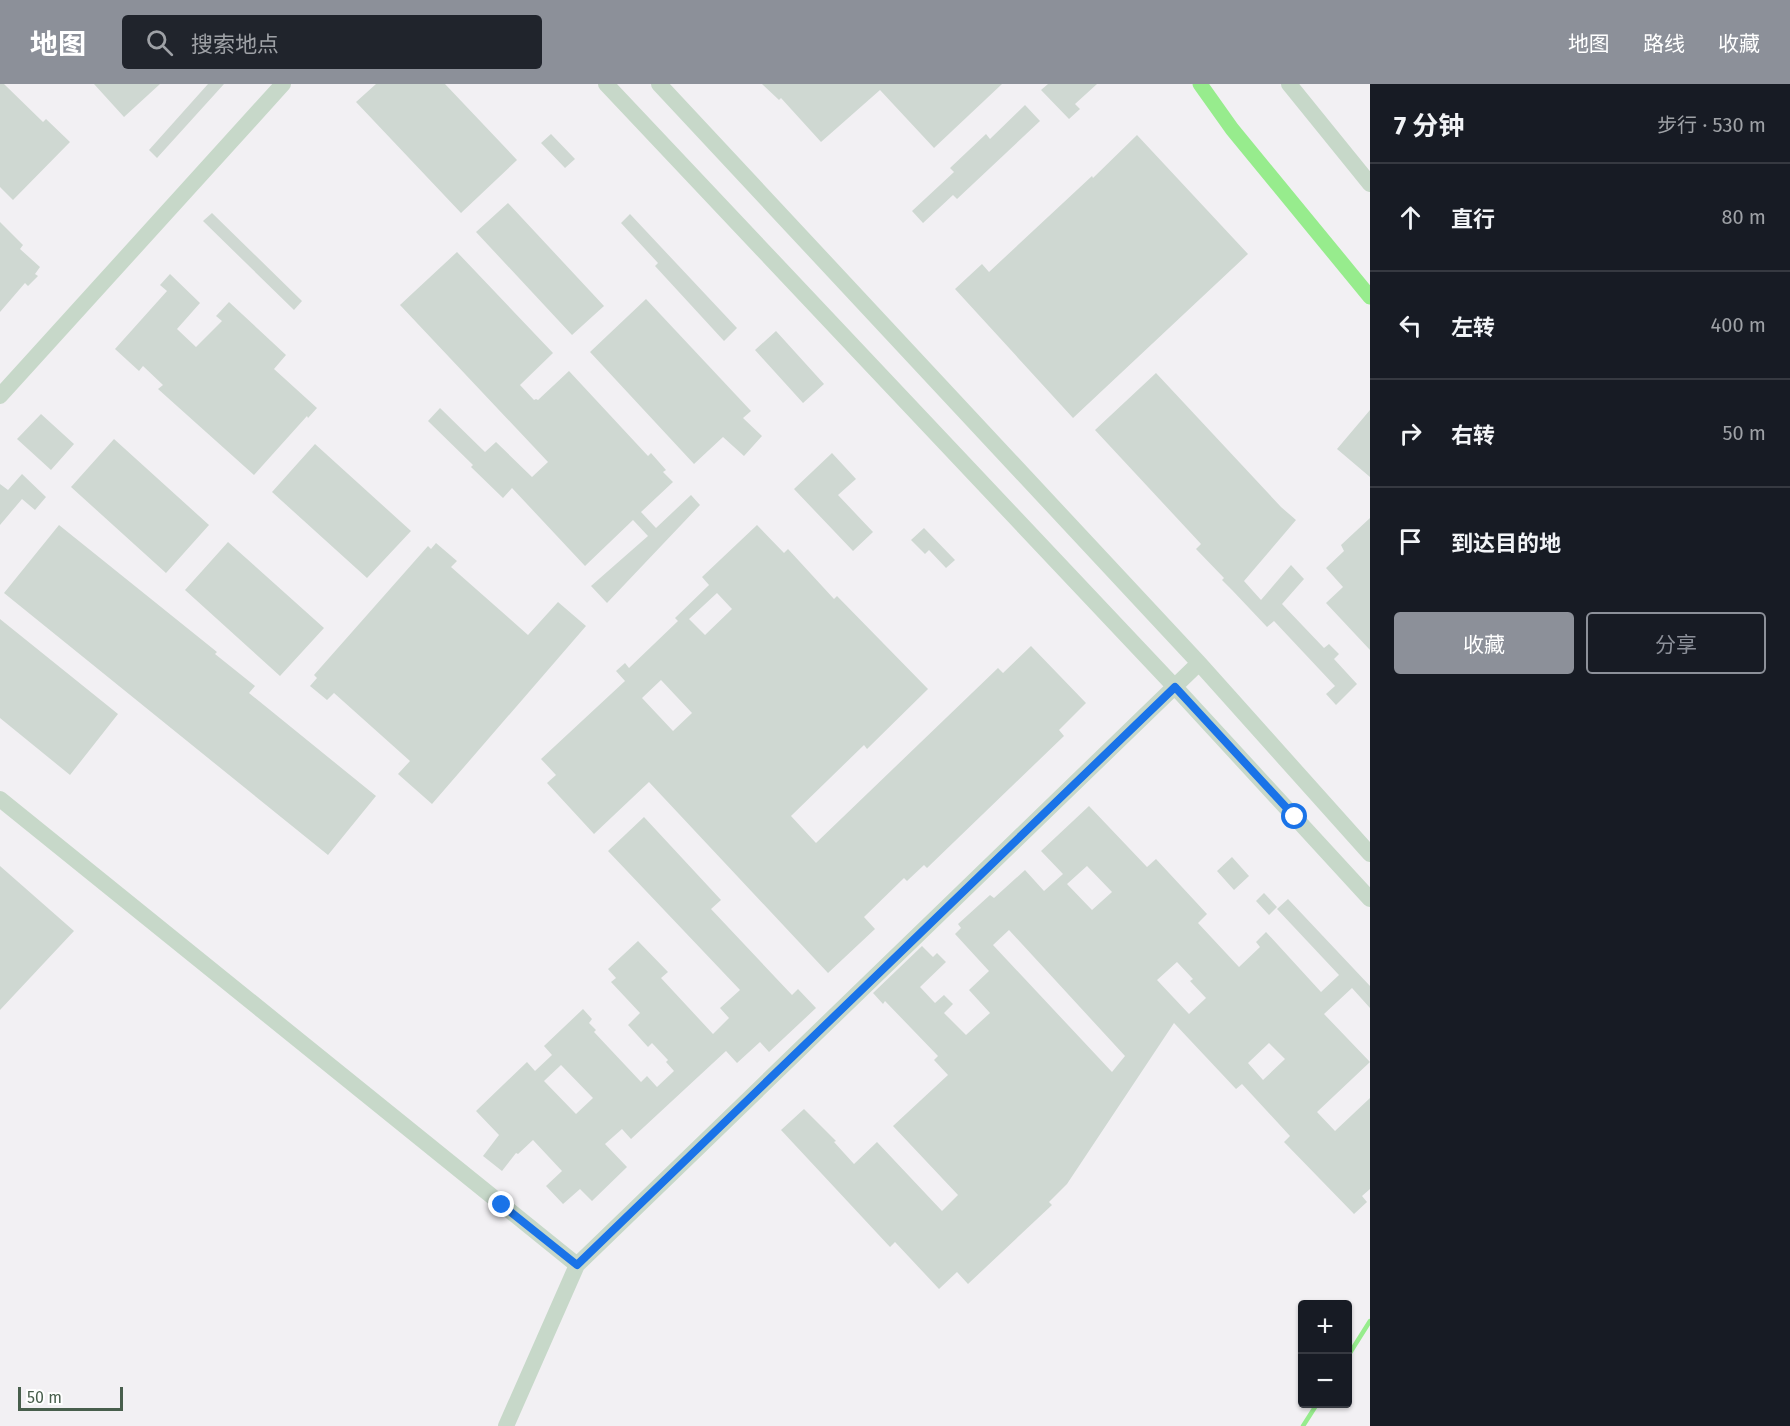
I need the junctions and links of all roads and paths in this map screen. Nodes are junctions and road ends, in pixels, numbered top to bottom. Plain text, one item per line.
1 (283, 84) edge
2 (606, 84) edge
3 (659, 84) edge
4 (1289, 84) edge
5 (1370, 184) edge
6 (0, 396) edge
7 (1199, 663) junction
8 (1175, 687) junction
9 (0, 799) edge
10 (1370, 854) edge
11 (1370, 899) edge
12 (577, 1265) junction
13 (506, 1426) edge

1 - 6 street
2 - 8 street
3 - 7 street
4 - 5 street
7 - 8 street
7 - 10 street
8 - 11 street
8 - 12 street
9 - 12 street
12 - 13 street

